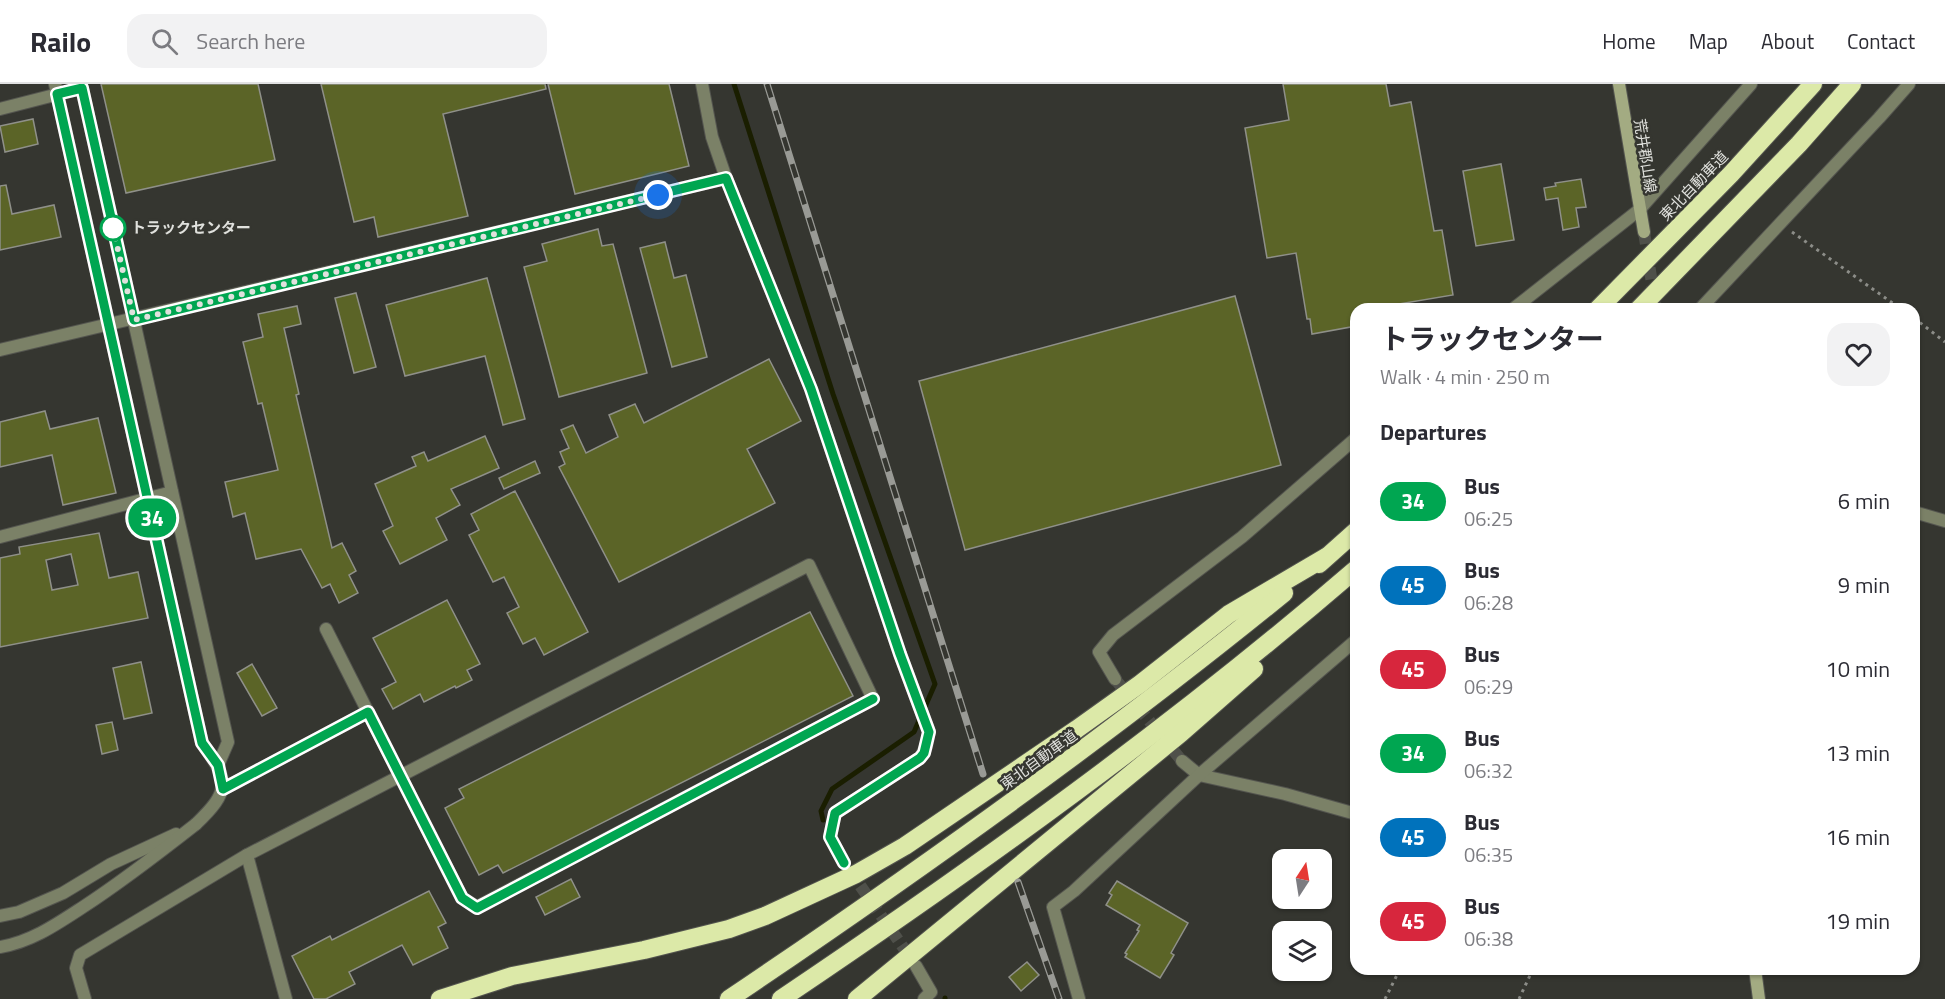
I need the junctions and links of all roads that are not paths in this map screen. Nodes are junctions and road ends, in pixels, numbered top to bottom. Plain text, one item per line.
1 (702, 84) edge
2 (1619, 84) edge
3 (1751, 84) edge
4 (1813, 84) edge
5 (1852, 84) edge
6 (1909, 84) edge
7 (81, 86) edge
8 (56, 89) edge
9 (0, 109) edge
10 (726, 178) junction
11 (1639, 210) junction
12 (1644, 232) tunnel mouth
13 (1521, 303) edge
14 (1604, 303) edge
15 (1645, 303) edge
16 (1706, 303) edge
17 (134, 320) junction
18 (109, 325) junction
19 (0, 350) edge
20 (1350, 443) edge
21 (172, 492) junction
22 (147, 498) junction
23 (1920, 514) edge
24 (1945, 522) edge
25 (1350, 536) edge
26 (0, 537) edge
27 (1326, 557) junction
28 (1350, 574) edge
29 (1350, 574) edge
30 (326, 629) dead end
31 (1350, 645) edge
32 (1115, 679) tunnel mouth
33 (368, 712) junction
34 (1182, 760) tunnel mouth
35 (218, 765) junction
36 (400, 775) junction
37 (1199, 775) junction
38 (223, 789) junction
39 (1350, 812) edge
40 (196, 824) junction
41 (247, 855) junction
42 (844, 863) tunnel mouth
43 (0, 916) edge
44 (0, 947) edge
45 (916, 966) tunnel mouth
46 (1756, 975) edge
47 (85, 999) edge
48 (286, 999) edge
49 (440, 999) edge
50 (729, 999) edge
51 (781, 999) edge
52 (857, 999) edge
53 (924, 999) edge
54 (1079, 999) edge
55 (1759, 999) edge

1 - 10 street
2 - 11 main road, 荒井郡山線
3 - 11 street
4 - 14 highway, 東北自動車道
5 - 15 highway
6 - 16 street
7 - 8 street
7 - 17 street
8 - 9 street
8 - 18 street
10 - 17 street
10 - 42 street
11 - 12 main road, 荒井郡山線
11 - 13 street
17 - 18 street
17 - 21 street
18 - 19 street
18 - 22 street
20 - 32 street
21 - 22 street
21 - 35 street
22 - 26 street
22 - 35 street
23 - 24 street
25 - 27 highway, 東北自動車道
27 - 49 highway
27 - 50 highway, 東北自動車道
28 - 51 highway
29 - 52 highway
30 - 33 street
31 - 37 street
33 - 36 street
33 - 38 street
34 - 37 street
35 - 38 street
36 - 36 street
36 - 41 street
37 - 39 street
37 - 54 street
38 - 40 street
40 - 43 street
40 - 44 street
41 - 47 street
41 - 48 street
45 - 53 street
46 - 55 main road

